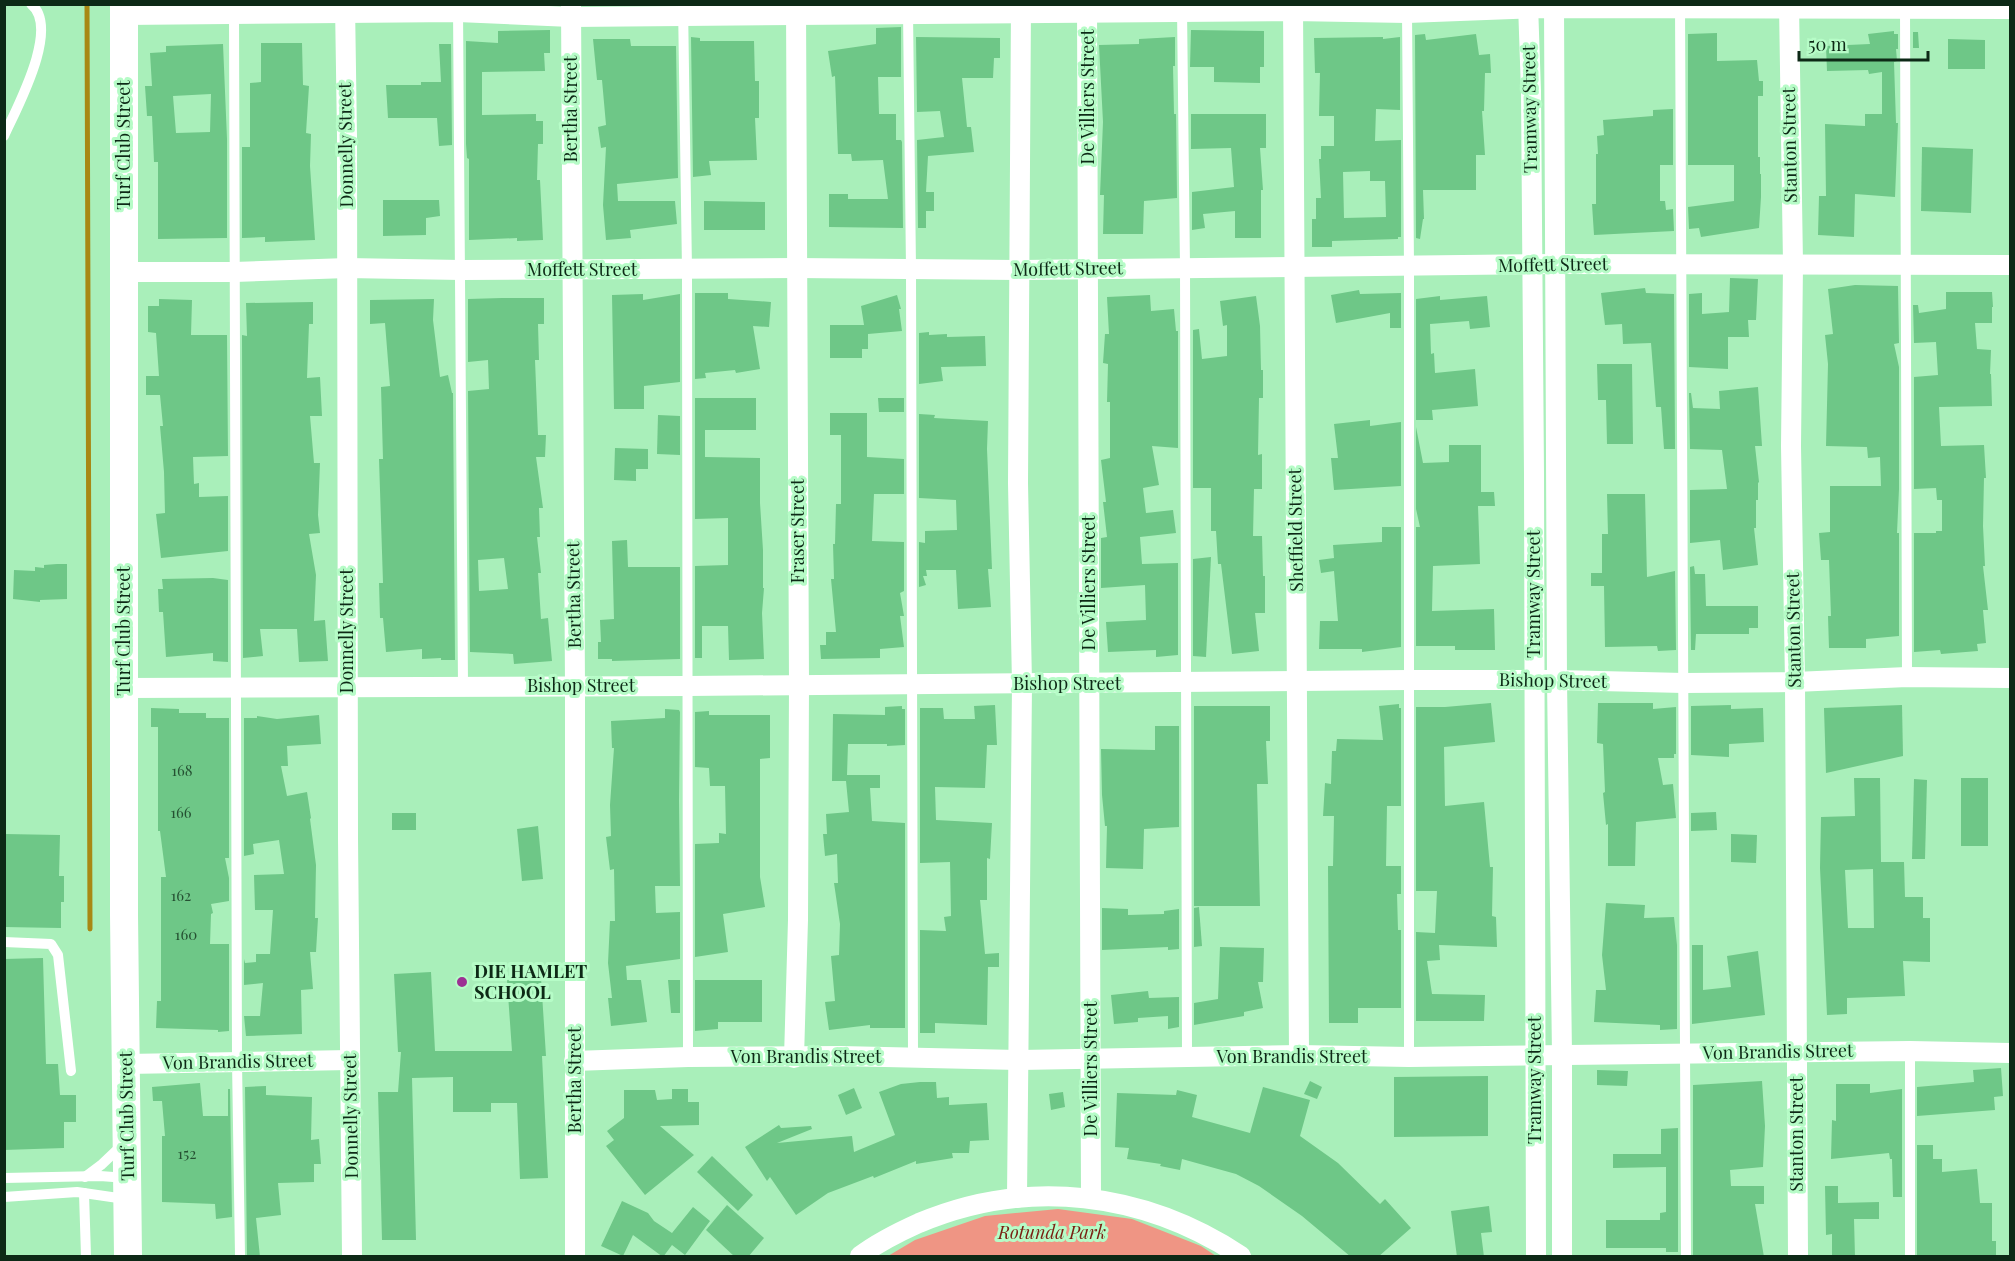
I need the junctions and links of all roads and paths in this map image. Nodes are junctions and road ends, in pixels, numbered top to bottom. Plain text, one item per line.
1 (31, 4) edge
2 (1554, 6) edge
3 (1680, 6) edge
4 (1905, 6) edge
5 (1528, 7) edge
6 (1789, 7) edge
7 (458, 8) edge
8 (1293, 8) edge
9 (234, 9) edge
10 (345, 9) edge
11 (1021, 9) edge
12 (1087, 9) edge
13 (1182, 9) edge
14 (1407, 9) edge
15 (2010, 9) edge
16 (124, 10) edge
17 (571, 10) edge
18 (683, 10) edge
19 (796, 10) edge
20 (908, 10) edge
21 (4, 136) edge
22 (1556, 264) junction
23 (1682, 264) junction
24 (1793, 264) junction
25 (1907, 264) junction
26 (1532, 265) junction
27 (2010, 265) edge
28 (1294, 266) junction
29 (1185, 267) junction
30 (1409, 267) junction
31 (347, 268) junction
32 (796, 268) junction
33 (572, 269) junction
34 (911, 269) junction
35 (1089, 269) junction
36 (461, 270) junction
37 (687, 270) junction
38 (1020, 270) junction
39 (124, 272) junction
40 (234, 272) junction
41 (1534, 474) junction
42 (1557, 474) junction
43 (1907, 677) junction
44 (2010, 678) edge
45 (1409, 680) junction
46 (1535, 680) junction
47 (1557, 680) junction
48 (1298, 681) junction
49 (1795, 682) junction
50 (1088, 683) junction
51 (1187, 683) junction
52 (1684, 683) junction
53 (799, 684) junction
54 (911, 684) junction
55 (1022, 684) junction
56 (463, 686) junction
57 (688, 686) junction
58 (124, 687) junction
59 (347, 687) junction
60 (575, 687) junction
61 (236, 688) junction
62 (1558, 864) junction
63 (1534, 865) junction
64 (4, 942) edge
65 (1910, 1051) junction
66 (1686, 1053) junction
67 (1796, 1053) junction
68 (2010, 1053) edge
69 (1299, 1055) junction
70 (1535, 1055) junction
71 (1562, 1055) junction
72 (688, 1057) junction
73 (1186, 1057) junction
74 (1409, 1057) junction
75 (794, 1058) junction
76 (913, 1058) junction
77 (1092, 1059) junction
78 (350, 1060) junction
79 (1020, 1060) junction
80 (237, 1061) junction
81 (574, 1061) junction
82 (126, 1064) junction
83 (71, 1071) dead end
84 (127, 1141) junction
85 (85, 1177) junction
86 (4, 1178) edge
87 (128, 1189) junction
88 (84, 1193) junction
89 (4, 1197) edge
90 (1017, 1198) junction
91 (1092, 1198) junction
92 (86, 1257) edge
93 (128, 1257) edge
94 (240, 1257) edge
95 (352, 1257) edge
96 (575, 1257) edge
97 (860, 1257) edge
98 (1241, 1257) edge
99 (1536, 1257) edge
100 (1562, 1257) edge
101 (1686, 1257) edge
102 (1798, 1257) edge
103 (1910, 1257) edge

1 - 21 lane
2 - 3 street
2 - 5 street
2 - 22 street, Tramway Street
3 - 6 street
3 - 23 lane
4 - 6 street
4 - 15 street
4 - 25 lane
5 - 14 street
5 - 26 street, Tramway Street
6 - 24 street, Stanton Street
7 - 10 street
7 - 17 street
7 - 36 lane
8 - 13 street
8 - 14 street
8 - 28 street, Sheffield Street
9 - 10 street
9 - 16 street
9 - 40 lane
10 - 31 street, Donnelly Street
11 - 12 street
11 - 20 street
11 - 38 street
12 - 13 street
12 - 35 street, De Villiers Street
13 - 29 lane
14 - 30 lane
16 - 39 main road, Turf Club Street
17 - 18 street
17 - 33 street, Bertha Street
18 - 19 street
18 - 37 lane
19 - 20 street
19 - 32 street, Fraser Street
20 - 34 lane
22 - 23 street, Moffett Street
22 - 26 street, Moffett Street
22 - 42 street, Tramway Street
23 - 24 street, Moffett Street
23 - 52 lane
24 - 25 street, Moffett Street
24 - 49 street, Stanton Street
25 - 27 street, Moffett Street
25 - 43 lane
26 - 30 street, Moffett Street
26 - 41 street, Tramway Street
28 - 29 street, Moffett Street
28 - 30 street, Moffett Street
28 - 48 street, Sheffield Street
29 - 35 street, Moffett Street
29 - 51 lane
30 - 45 lane
31 - 36 street, Moffett Street
31 - 40 street, Moffett Street
31 - 59 street, Donnelly Street
32 - 34 street, Moffett Street
32 - 37 street, Moffett Street
32 - 53 street, Fraser Street
33 - 36 street, Moffett Street
33 - 37 street, Moffett Street
33 - 60 street, Bertha Street
34 - 38 street, Moffett Street
34 - 54 lane
35 - 38 street, Moffett Street
35 - 50 street, De Villiers Street
36 - 56 lane
37 - 57 lane
38 - 55 street
39 - 40 street, Moffett Street
39 - 58 main road, Turf Club Street
40 - 61 lane
41 - 42 street
41 - 46 street, Tramway Street
42 - 47 street, Tramway Street
43 - 44 street, Bishop Street
43 - 49 street, Bishop Street
45 - 46 street, Bishop Street
45 - 48 street, Bishop Street
45 - 74 lane
46 - 47 street, Bishop Street
46 - 63 street, Tramway Street
47 - 52 street, Bishop Street
47 - 62 street, Tramway Street
48 - 51 street, Bishop Street
48 - 69 street, Sheffield Street
49 - 52 street, Bishop Street
49 - 67 street, Stanton Street
50 - 51 street, Bishop Street
50 - 55 street, Bishop Street
50 - 77 street, De Villiers Street
51 - 73 lane
52 - 66 lane
53 - 54 street, Bishop Street
53 - 57 street, Bishop Street
53 - 75 street, Fraser Street
54 - 55 street, Bishop Street
54 - 76 lane
55 - 79 street
56 - 59 street, Bishop Street
56 - 60 street, Bishop Street
57 - 60 street, Bishop Street
57 - 72 lane
58 - 61 street, Bishop Street
58 - 82 main road, Turf Club Street
59 - 61 street, Bishop Street
59 - 78 street, Donnelly Street
60 - 81 street, Bertha Street
61 - 80 lane
62 - 63 street
62 - 71 street, Tramway Street
63 - 70 street, Tramway Street
64 - 83 lane
65 - 67 street, Von Brandis Street
65 - 68 street, Von Brandis Street
65 - 103 lane
66 - 67 street, Von Brandis Street
66 - 71 street, Von Brandis Street
66 - 101 lane
67 - 102 street, Stanton Street
69 - 73 street, Von Brandis Street
69 - 74 street, Von Brandis Street
70 - 71 street, Von Brandis Street
70 - 74 street, Von Brandis Street
70 - 99 street, Tramway Street
71 - 100 street, Tramway Street
72 - 75 street, Von Brandis Street
72 - 81 street, Von Brandis Street
73 - 77 street, Von Brandis Street
75 - 76 street, Von Brandis Street
76 - 79 street, Von Brandis Street
77 - 79 street, Von Brandis Street
77 - 91 street, De Villiers Street
78 - 80 street, Von Brandis Street
78 - 95 street, Donnelly Street
79 - 90 street
80 - 82 street, Von Brandis Street
80 - 94 lane
81 - 96 street, Bertha Street
82 - 84 main road, Turf Club Street
84 - 85 lane
84 - 87 main road, Turf Club Street
85 - 86 lane
85 - 87 lane
87 - 88 lane
87 - 93 main road, Turf Club Street
88 - 89 lane
88 - 92 lane
90 - 91 street
90 - 97 street
91 - 98 street

